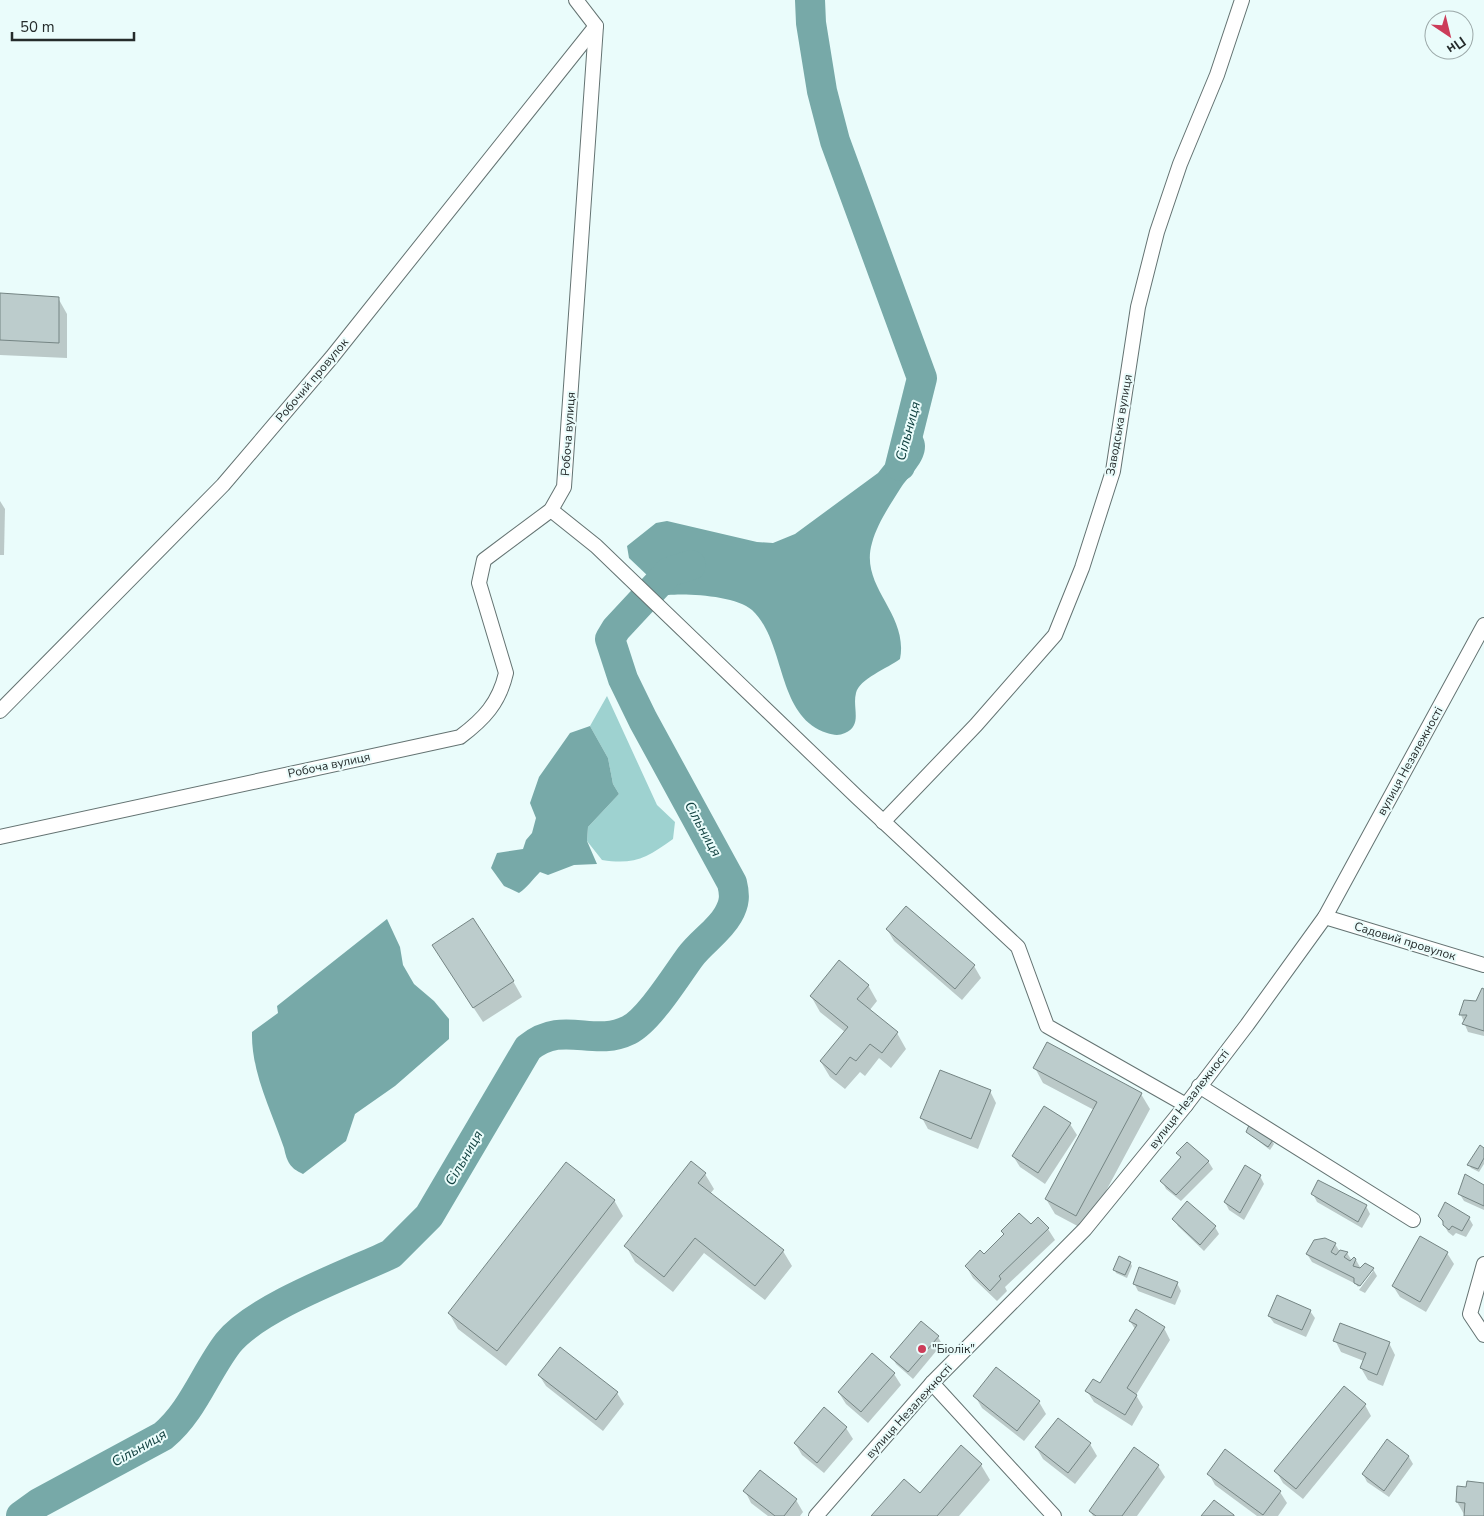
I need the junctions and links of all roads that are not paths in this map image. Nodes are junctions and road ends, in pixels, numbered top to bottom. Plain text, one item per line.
1 (576, 0) edge
2 (1242, 0) edge
3 (596, 26) junction
4 (551, 510) junction
5 (1484, 626) edge
6 (0, 711) edge
7 (883, 822) junction
8 (0, 838) edge
9 (1325, 917) junction
10 (1484, 965) edge
11 (1199, 1086) junction
12 (1186, 1105) junction
13 (1413, 1220) dead end
14 (1484, 1264) edge
15 (1484, 1335) edge
16 (932, 1383) junction
17 (816, 1516) edge
18 (1054, 1516) edge

1 - 3 street
2 - 7 street, Заводська вулиця
3 - 4 street, Робоча вулиця
3 - 6 street, Робочий провулок
4 - 7 street
4 - 8 street, Робоча вулиця
5 - 9 street, вулиця Незалежності
7 - 12 street
9 - 10 street, Садовий провулок
9 - 11 street, вулиця Незалежності
11 - 12 street, вулиця Незалежності
11 - 13 street
12 - 16 street, вулиця Незалежності
14 - 15 street
16 - 17 street, вулиця Незалежності
16 - 18 street

